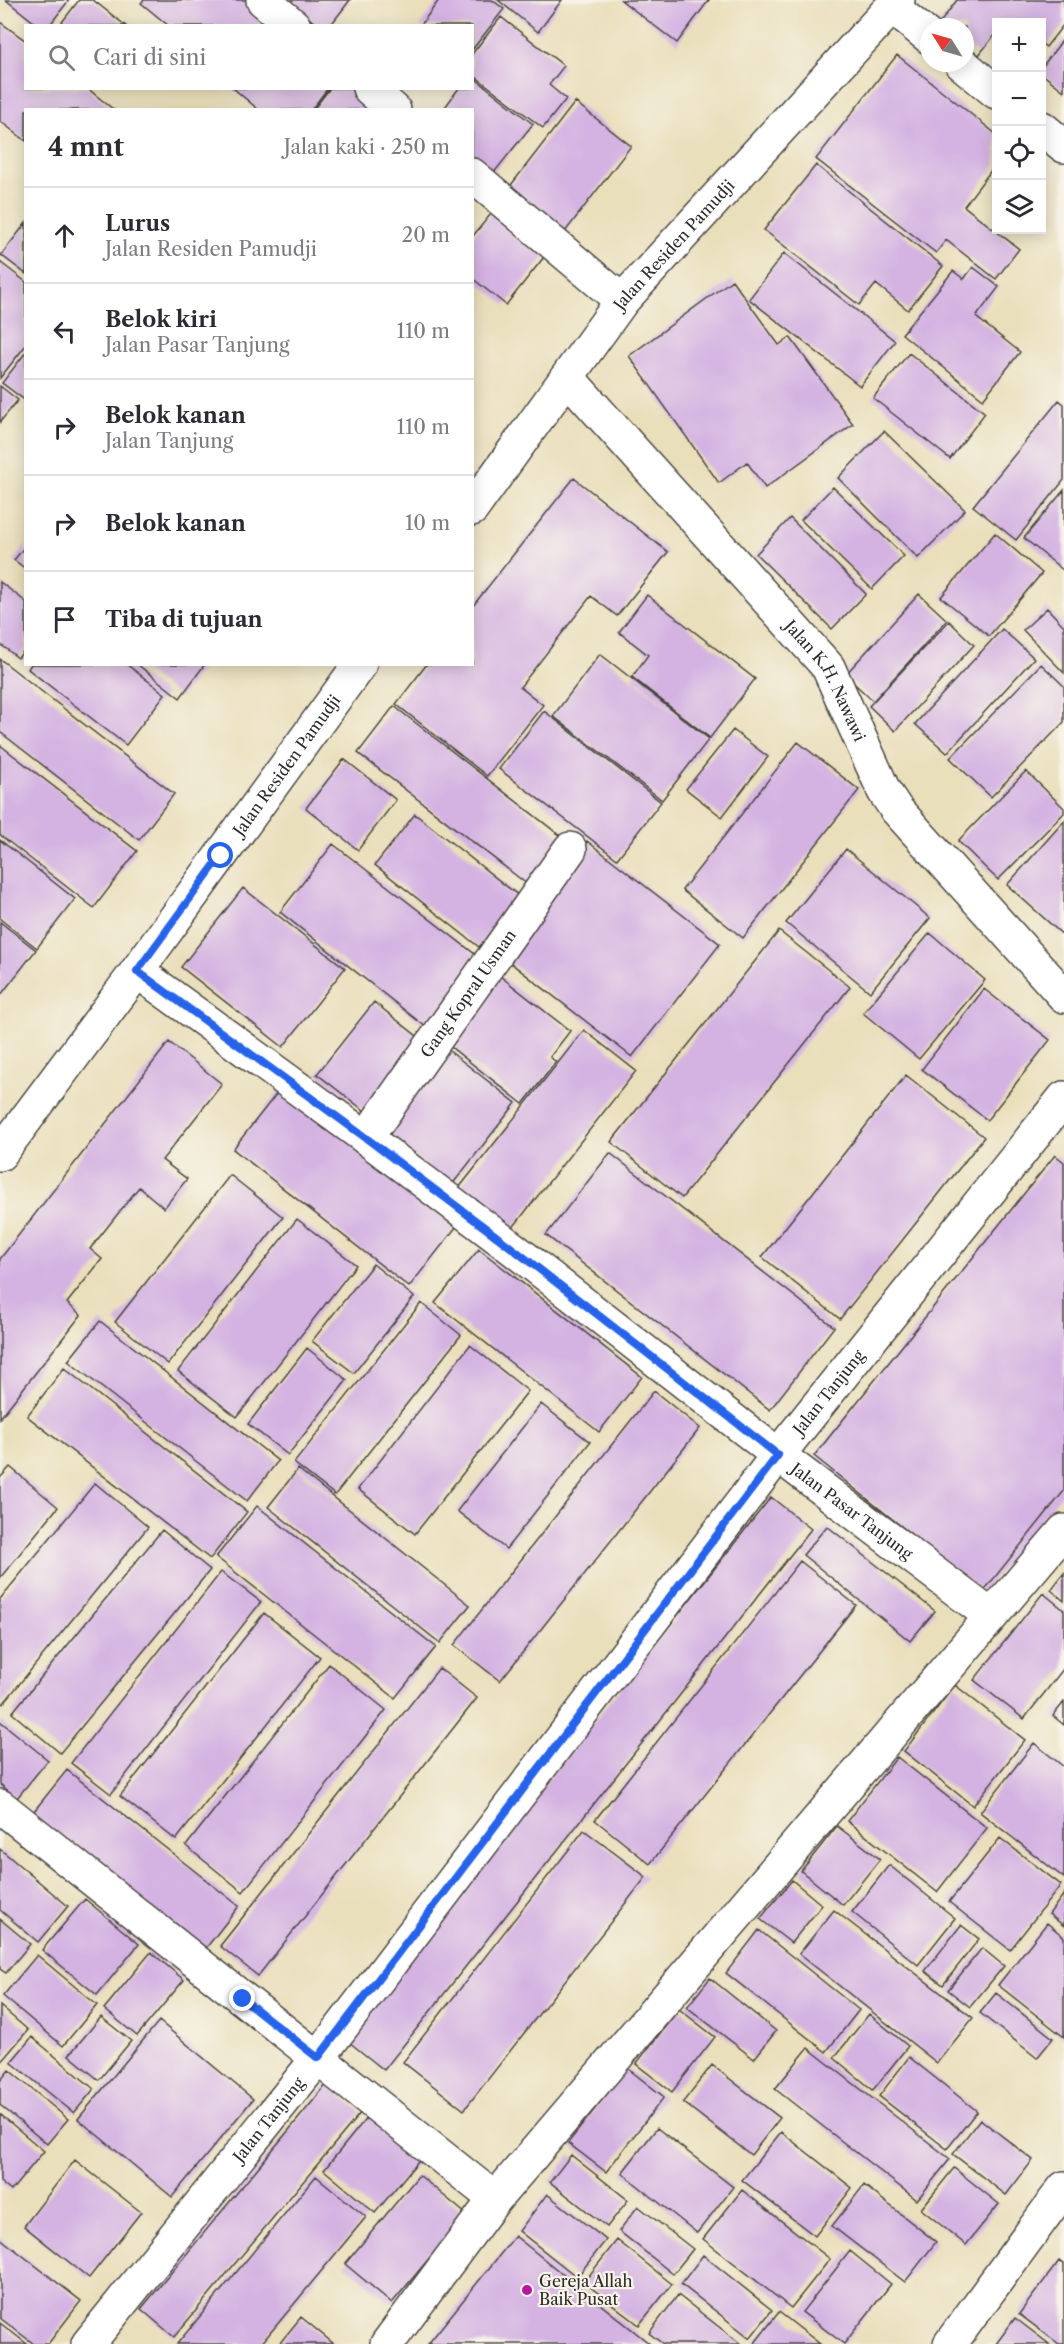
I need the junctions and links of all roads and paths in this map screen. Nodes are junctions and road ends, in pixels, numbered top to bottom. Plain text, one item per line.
1 (263, 0) edge
2 (895, 4) edge
3 (292, 24) edge
4 (920, 28) edge
5 (972, 72) edge
6 (992, 89) edge
7 (371, 90) edge
8 (392, 108) edge
9 (1046, 132) edge
10 (1064, 146) edge
11 (474, 177) edge
12 (622, 301) junction
13 (568, 378) junction
14 (474, 506) edge
15 (359, 666) edge
16 (570, 849) dead end
17 (137, 971) junction
18 (1064, 996) edge
19 (1064, 1098) edge
20 (366, 1138) junction
21 (0, 1154) edge
22 (778, 1455) junction
23 (1064, 1531) edge
24 (991, 1616) junction
25 (0, 1806) edge
26 (318, 2058) junction
27 (1064, 2188) edge
28 (495, 2199) junction
29 (88, 2344) edge
30 (387, 2344) edge
31 (950, 2344) edge

1 - 3 street
2 - 4 street
2 - 12 street, Jalan Residen Pamudji
5 - 6 street
7 - 8 street
9 - 10 street
11 - 12 street
12 - 13 street, Jalan Residen Pamudji
13 - 14 street, Jalan Residen Pamudji
13 - 18 street, Jalan K.H. Nawawi
15 - 17 street, Jalan Residen Pamudji
16 - 20 street, Gang Kopral Usman
17 - 20 street, Jalan Pasar Tanjung
17 - 21 street, Jalan Residen Pamudji
19 - 22 street, Jalan Tanjung
20 - 22 street, Jalan Pasar Tanjung
22 - 24 street, Jalan Pasar Tanjung
22 - 26 street, Jalan Tanjung
23 - 24 street
24 - 28 street
25 - 26 street
26 - 28 street
26 - 29 street, Jalan Tanjung
27 - 31 street
28 - 30 street

